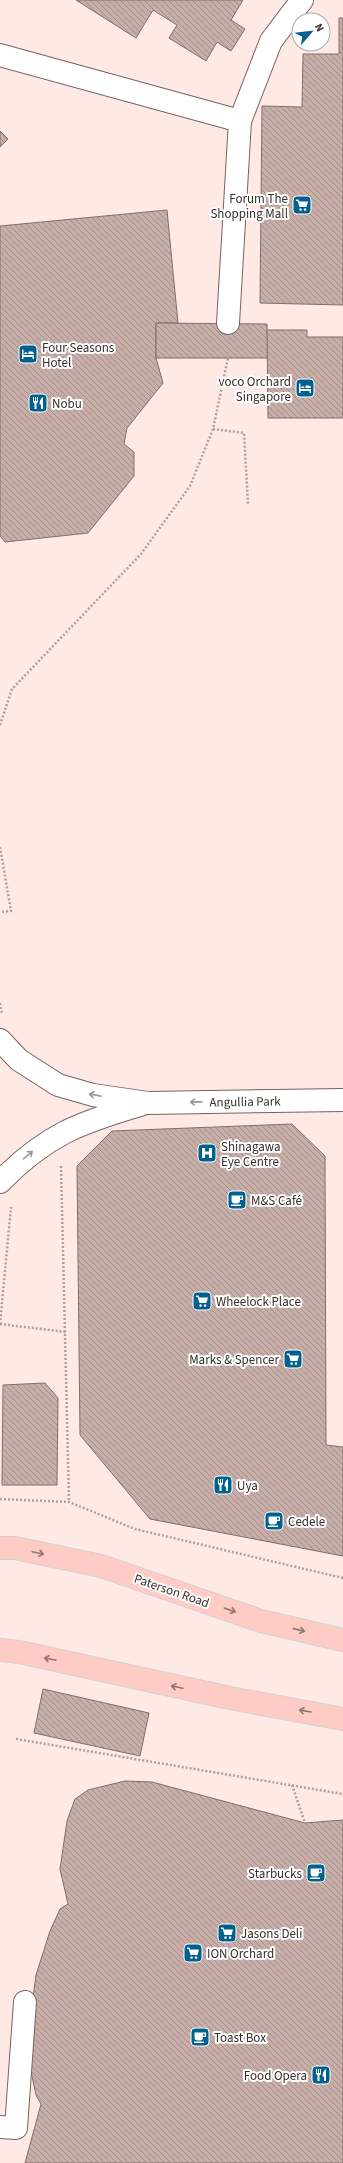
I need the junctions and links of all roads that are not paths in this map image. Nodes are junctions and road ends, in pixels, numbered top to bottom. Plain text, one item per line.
1 (302, 0) edge
2 (0, 55) edge
3 (240, 121) junction
4 (228, 324) dead end
5 (0, 1040) edge
6 (343, 1100) edge
7 (148, 1103) junction
8 (7, 1175) edge
9 (0, 1548) edge
10 (343, 1640) edge
11 (0, 1650) edge
12 (343, 1719) edge
13 (25, 2002) dead end
14 (0, 2127) edge

1 - 3 street
2 - 3 street
3 - 4 street
7 -> 5 street, Angullia Park
6 -> 7 street, Angullia Park
8 -> 7 street, Angullia Park
9 -> 10 main road, Paterson Road
12 -> 11 main road
13 - 14 street

